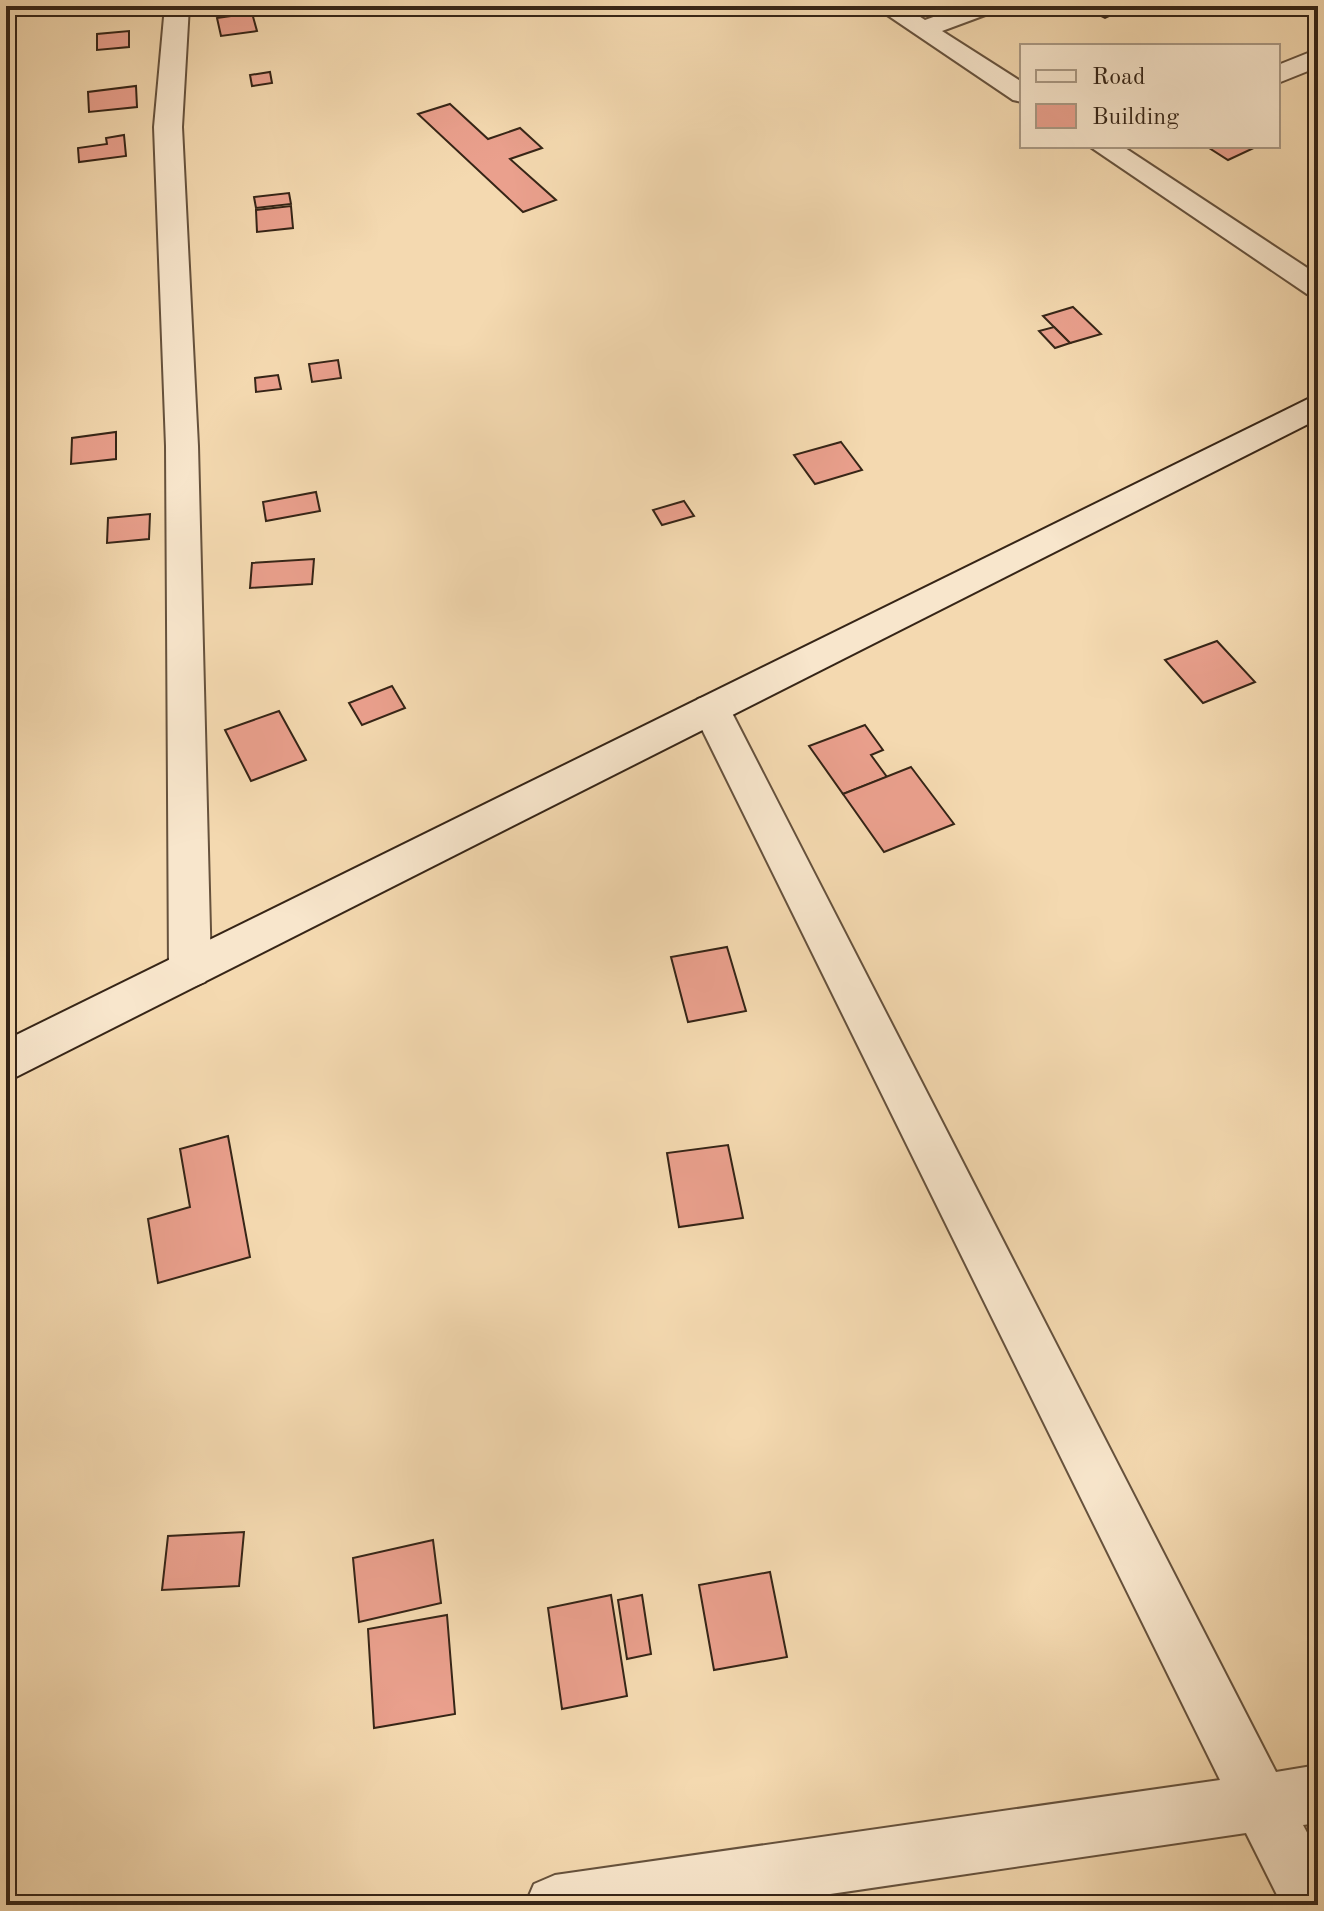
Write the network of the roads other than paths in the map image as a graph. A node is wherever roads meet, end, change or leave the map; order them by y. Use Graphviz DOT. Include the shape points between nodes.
graph roads {
  1 [pos="177,6"];
  2 [pos="886,6"];
  3 [pos="987,6"];
  4 [pos="922,30"];
  5 [pos="1318,57"];
  6 [pos="1280,74"];
  7 [pos="1020,93"];
  8 [pos="1110,148"];
  9 [pos="1318,288"];
  10 [pos="1318,405"];
  11 [pos="711,709"];
  12 [pos="190,970"];
  13 [pos="6,1062"];
  14 [pos="1318,1794"];
  15 [pos="1262,1804"];
  16 [pos="555,1905"];
  17 [pos="1313,1905"];
  1 -- 12 [label="street" via="168,127 182,446"];
  2 -- 4 [label="street"];
  3 -- 4 [label="street"];
  4 -- 7 [label="street"];
  5 -- 6 [label="street"];
  8 -- 9 [label="street"];
  10 -- 11 [label="main road"];
  11 -- 12 [label="main road"];
  11 -- 15 [label="street"];
  12 -- 13 [label="main road"];
  14 -- 15 [label="street"];
  15 -- 16 [label="street"];
  15 -- 17 [label="street"];
}
